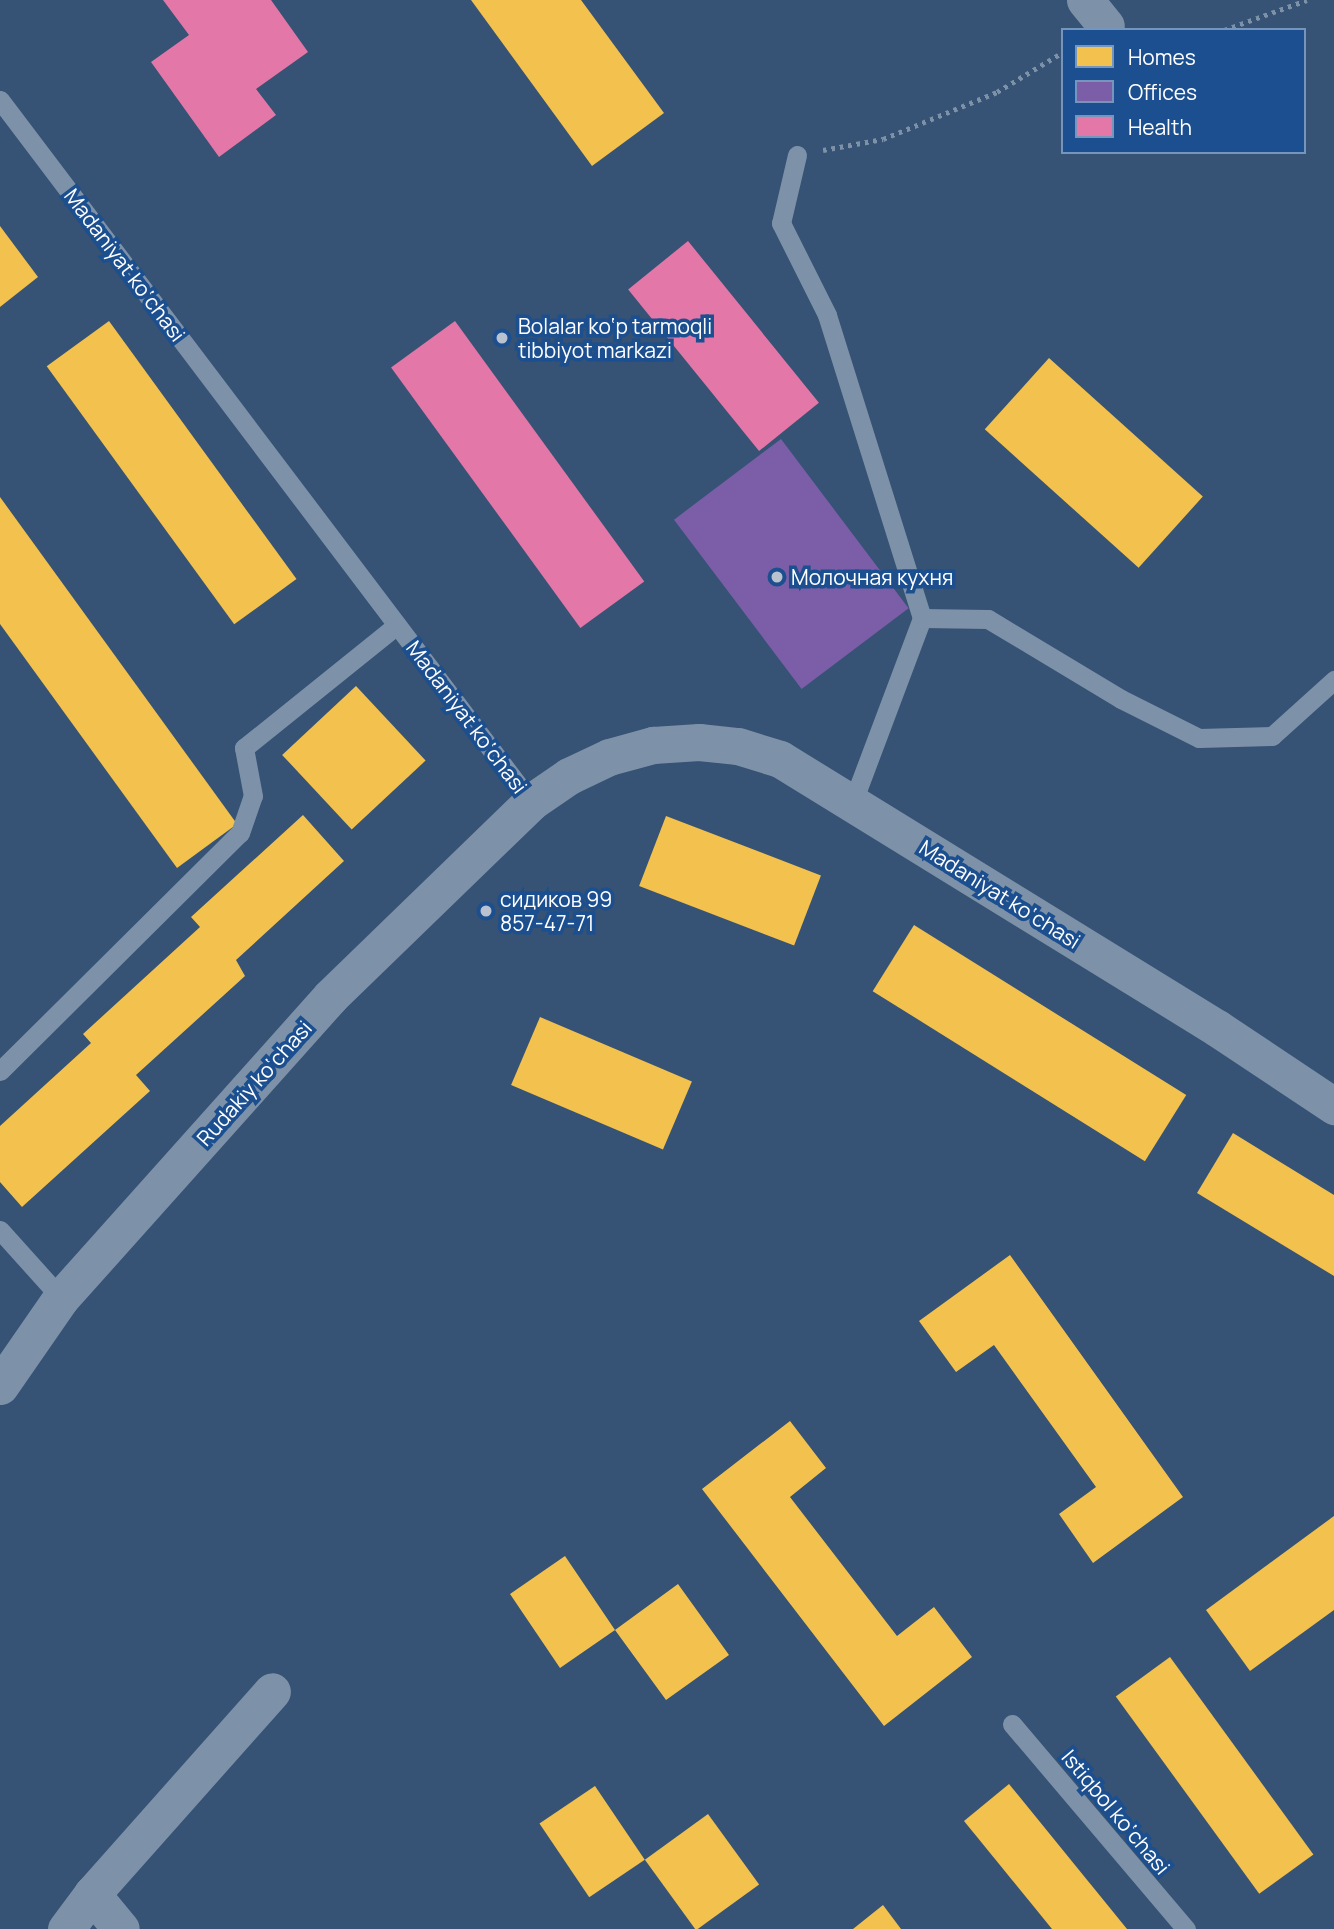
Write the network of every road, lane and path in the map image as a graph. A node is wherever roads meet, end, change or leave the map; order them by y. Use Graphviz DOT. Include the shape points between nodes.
graph roads {
  1 [pos="1307,0"];
  2 [pos="1230,28"];
  3 [pos="1061,53"];
  4 [pos="0,100"];
  5 [pos="797,155"];
  6 [pos="922,618"];
  7 [pos="397,625"];
  8 [pos="1334,680"];
  9 [pos="531,802"];
  10 [pos="853,802"];
  11 [pos="0,1071"];
  12 [pos="1334,1106"];
  13 [pos="0,1230"];
  14 [pos="61,1298"];
  15 [pos="0,1386"];
  16 [pos="272,1691"];
  17 [pos="1012,1724"];
  18 [pos="92,1894"];
  19 [pos="66,1929"];
  20 [pos="121,1929"];
  21 [pos="1186,1929"];
  1 -- 2 [label="path"];
  3 -- 5 [label="path" via="997,92 883,139"];
  4 -- 7 [label="lane, Madaniyat ko‘chasi"];
  5 -- 6 [label="lane" via="781,223 827,315"];
  6 -- 8 [label="lane" via="988,619 1121,699 1199,738 1272,736"];
  6 -- 10 [label="lane"];
  7 -- 9 [label="lane, Madaniyat ko‘chasi"];
  7 -- 11 [label="lane" via="244,748 253,796 240,832"];
  9 -- 10 [label="street, Madaniyat ko‘chasi" via="569,776 609,757 653,745 699,742 738,746 779,759"];
  9 -- 14 [label="street, Rudakiy ko‘chasi" via="330,998"];
  10 -- 12 [label="street, Madaniyat ko‘chasi"];
  13 -- 14 [label="lane"];
  14 -- 15 [label="street, Rudakiy ko‘chasi"];
  16 -- 18 [label="street"];
  17 -- 21 [label="lane, Istiqbol ko‘chasi"];
  18 -- 19 [label="street"];
  18 -- 20 [label="street"];
}
